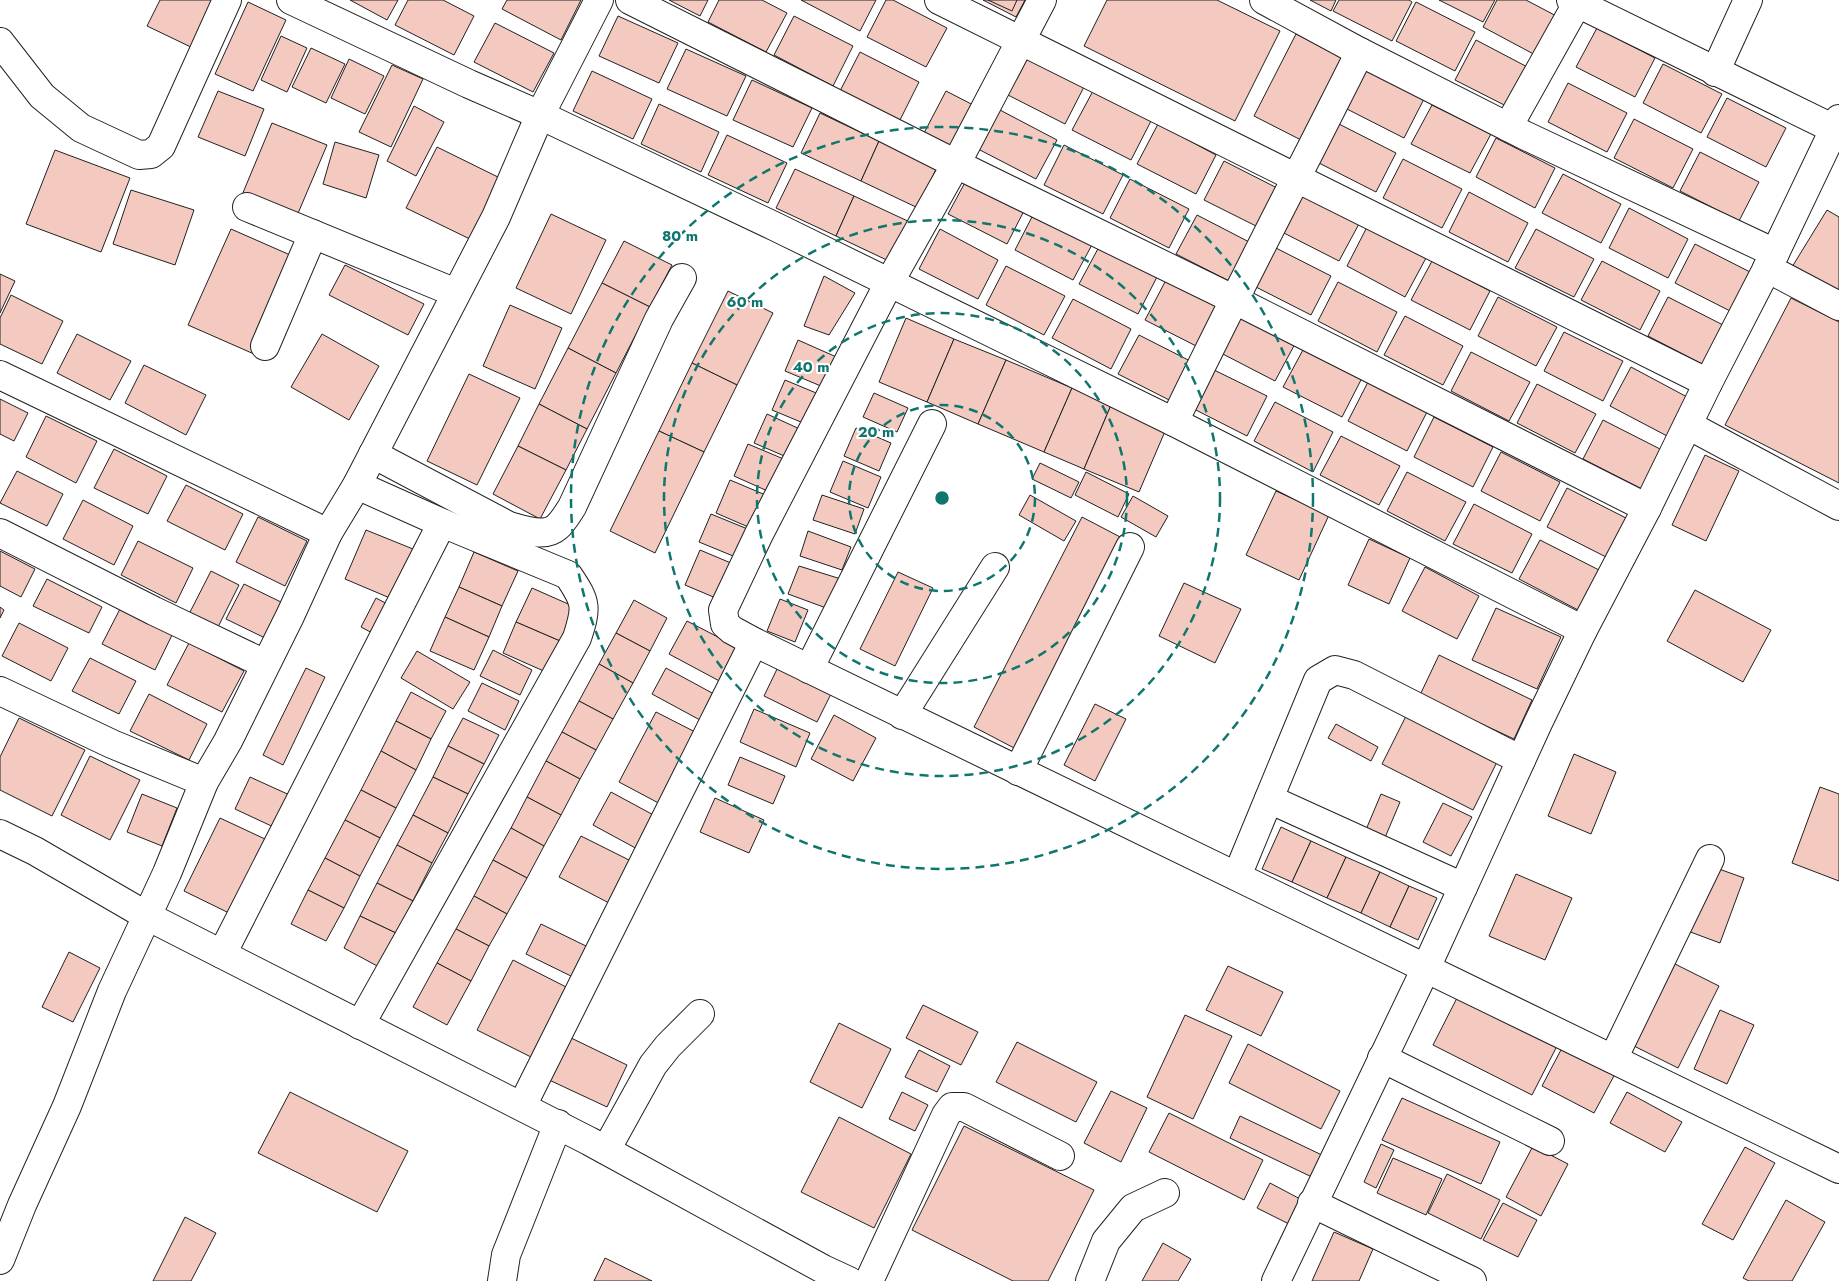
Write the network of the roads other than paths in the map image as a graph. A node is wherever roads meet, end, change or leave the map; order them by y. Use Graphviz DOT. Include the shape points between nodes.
graph roads {
  1 [pos="227,0"];
  2 [pos="291,0"];
  3 [pos="599,0"];
  4 [pos="630,0"];
  5 [pos="939,0"];
  6 [pos="1042,0"];
  7 [pos="1264,0"];
  8 [pos="1748,0"];
  9 [pos="1576,1"];
  10 [pos="1022,40"];
  11 [pos="0,42"];
  12 [pos="1360,52"];
  13 [pos="1715,72"];
  14 [pos="540,115"];
  15 [pos="1836,124"];
  16 [pos="1508,127"];
  17 [pos="956,164"];
  18 [pos="1297,178"];
  19 [pos="247,207"];
  20 [pos="313,234"];
  21 [pos="1771,260"];
  22 [pos="682,278"];
  23 [pos="889,283"];
  24 [pos="456,293"];
  25 [pos="1233,299"];
  26 [pos="1839,306"];
  27 [pos="265,346"];
  28 [pos="0,375"];
  29 [pos="1708,383"];
  30 [pos="1174,422"];
  31 [pos="932,424"];
  32 [pos="1688,425"];
  33 [pos="373,454"];
  34 [pos="357,484"];
  35 [pos="1839,506"];
  36 [pos="1648,508"];
  37 [pos="442,523"];
  38 [pos="0,533"];
  39 [pos="328,533"];
  40 [pos="1130,547"];
  41 [pos="995,567"];
  42 [pos="1583,630"];
  43 [pos="754,642"];
  44 [pos="265,664"];
  45 [pos="809,669"];
  46 [pos="0,691"];
  47 [pos="902,715"];
  48 [pos="1521,760"];
  49 [pos="1018,770"];
  50 [pos="204,782"];
  51 [pos="1269,799"];
  52 [pos="0,834"];
  53 [pos="1710,859"];
  54 [pos="1236,876"];
  55 [pos="1463,887"];
  56 [pos="147,916"];
  57 [pos="222,954"];
  58 [pos="1426,968"];
  59 [pos="700,1014"];
  60 [pos="360,1025"];
  61 [pos="1382,1058"];
  62 [pos="1613,1059"];
  63 [pos="522,1106"];
  64 [pos="558,1124"];
  65 [pos="1550,1141"];
  66 [pos="606,1150"];
  67 [pos="1060,1156"];
  68 [pos="1839,1169"];
  69 [pos="1165,1194"];
  70 [pos="1312,1203"];
  71 [pos="0,1260"];
  72 [pos="502,1281"];
  73 [pos="849,1281"];
  74 [pos="869,1281"];
  75 [pos="1090,1281"];
  76 [pos="1276,1281"];
  77 [pos="1472,1281"];
  1 -- 11 [label="street" via="161,146 151,154 139,155 81,128 42,96"];
  2 -- 14 [label="street"];
  3 -- 14 [label="street"];
  4 -- 17 [label="street"];
  5 -- 10 [label="street"];
  6 -- 10 [label="street"];
  7 -- 12 [label="street"];
  8 -- 13 [label="street"];
  9 -- 13 [label="street"];
  9 -- 16 [label="street"];
  10 -- 17 [label="street"];
  10 -- 18 [label="street"];
  12 -- 16 [label="street"];
  12 -- 18 [label="street"];
  13 -- 15 [label="street"];
  14 -- 23 [label="street"];
  14 -- 24 [label="street" via="496,217"];
  15 -- 21 [label="street"];
  16 -- 21 [label="street"];
  17 -- 23 [label="street"];
  17 -- 25 [label="street"];
  18 -- 25 [label="street"];
  18 -- 29 [label="street"];
  19 -- 20 [label="street"];
  20 -- 24 [label="street"];
  20 -- 27 [label="street"];
  21 -- 26 [label="street"];
  21 -- 29 [label="street"];
  22 -- 33 [label="street" via="659,319 572,507 557,527 547,532 530,532 509,526"];
  23 -- 30 [label="street"];
  23 -- 43 [label="street" via="758,534 722,610 724,624"];
  24 -- 33 [label="street"];
  25 -- 30 [label="street"];
  25 -- 36 [label="street"];
  28 -- 39 [label="street"];
  29 -- 32 [label="street"];
  30 -- 42 [label="street"];
  31 -- 45 [label="street"];
  32 -- 35 [label="street"];
  32 -- 36 [label="street"];
  33 -- 34 [label="street"];
  34 -- 37 [label="street"];
  34 -- 39 [label="street"];
  36 -- 42 [label="street"];
  37 -- 57 [label="street"];
  37 -- 60 [label="street" via="568,575 580,593 584,614 577,638"];
  38 -- 44 [label="street"];
  39 -- 44 [label="street"];
  40 -- 49 [label="street"];
  41 -- 47 [label="street"];
  42 -- 48 [label="street"];
  43 -- 45 [label="street"];
  43 -- 63 [label="street"];
  44 -- 50 [label="street"];
  45 -- 47 [label="street"];
  46 -- 50 [label="street" via="112,744"];
  47 -- 49 [label="street"];
  48 -- 51 [label="street" via="1354,675 1335,670 1318,680"];
  48 -- 55 [label="street"];
  49 -- 54 [label="street"];
  50 -- 56 [label="street"];
  51 -- 54 [label="street"];
  51 -- 55 [label="street"];
  52 -- 56 [label="street"];
  53 -- 62 [label="street"];
  54 -- 58 [label="street"];
  55 -- 58 [label="street"];
  56 -- 57 [label="street"];
  56 -- 71 [label="street" via="112,991 67,1106"];
  57 -- 60 [label="street"];
  58 -- 61 [label="street"];
  58 -- 62 [label="street"];
  59 -- 66 [label="street" via="653,1065"];
  60 -- 63 [label="street"];
  61 -- 65 [label="street"];
  61 -- 70 [label="street"];
  62 -- 68 [label="street"];
  63 -- 64 [label="street"];
  64 -- 66 [label="street"];
  64 -- 72 [label="street" via="506,1255"];
  66 -- 73 [label="street"];
  67 -- 74 [label="street" via="964,1107 952,1107"];
  69 -- 75 [label="street" via="1133,1208 1106,1241"];
  70 -- 76 [label="street"];
  70 -- 77 [label="street"];
}
